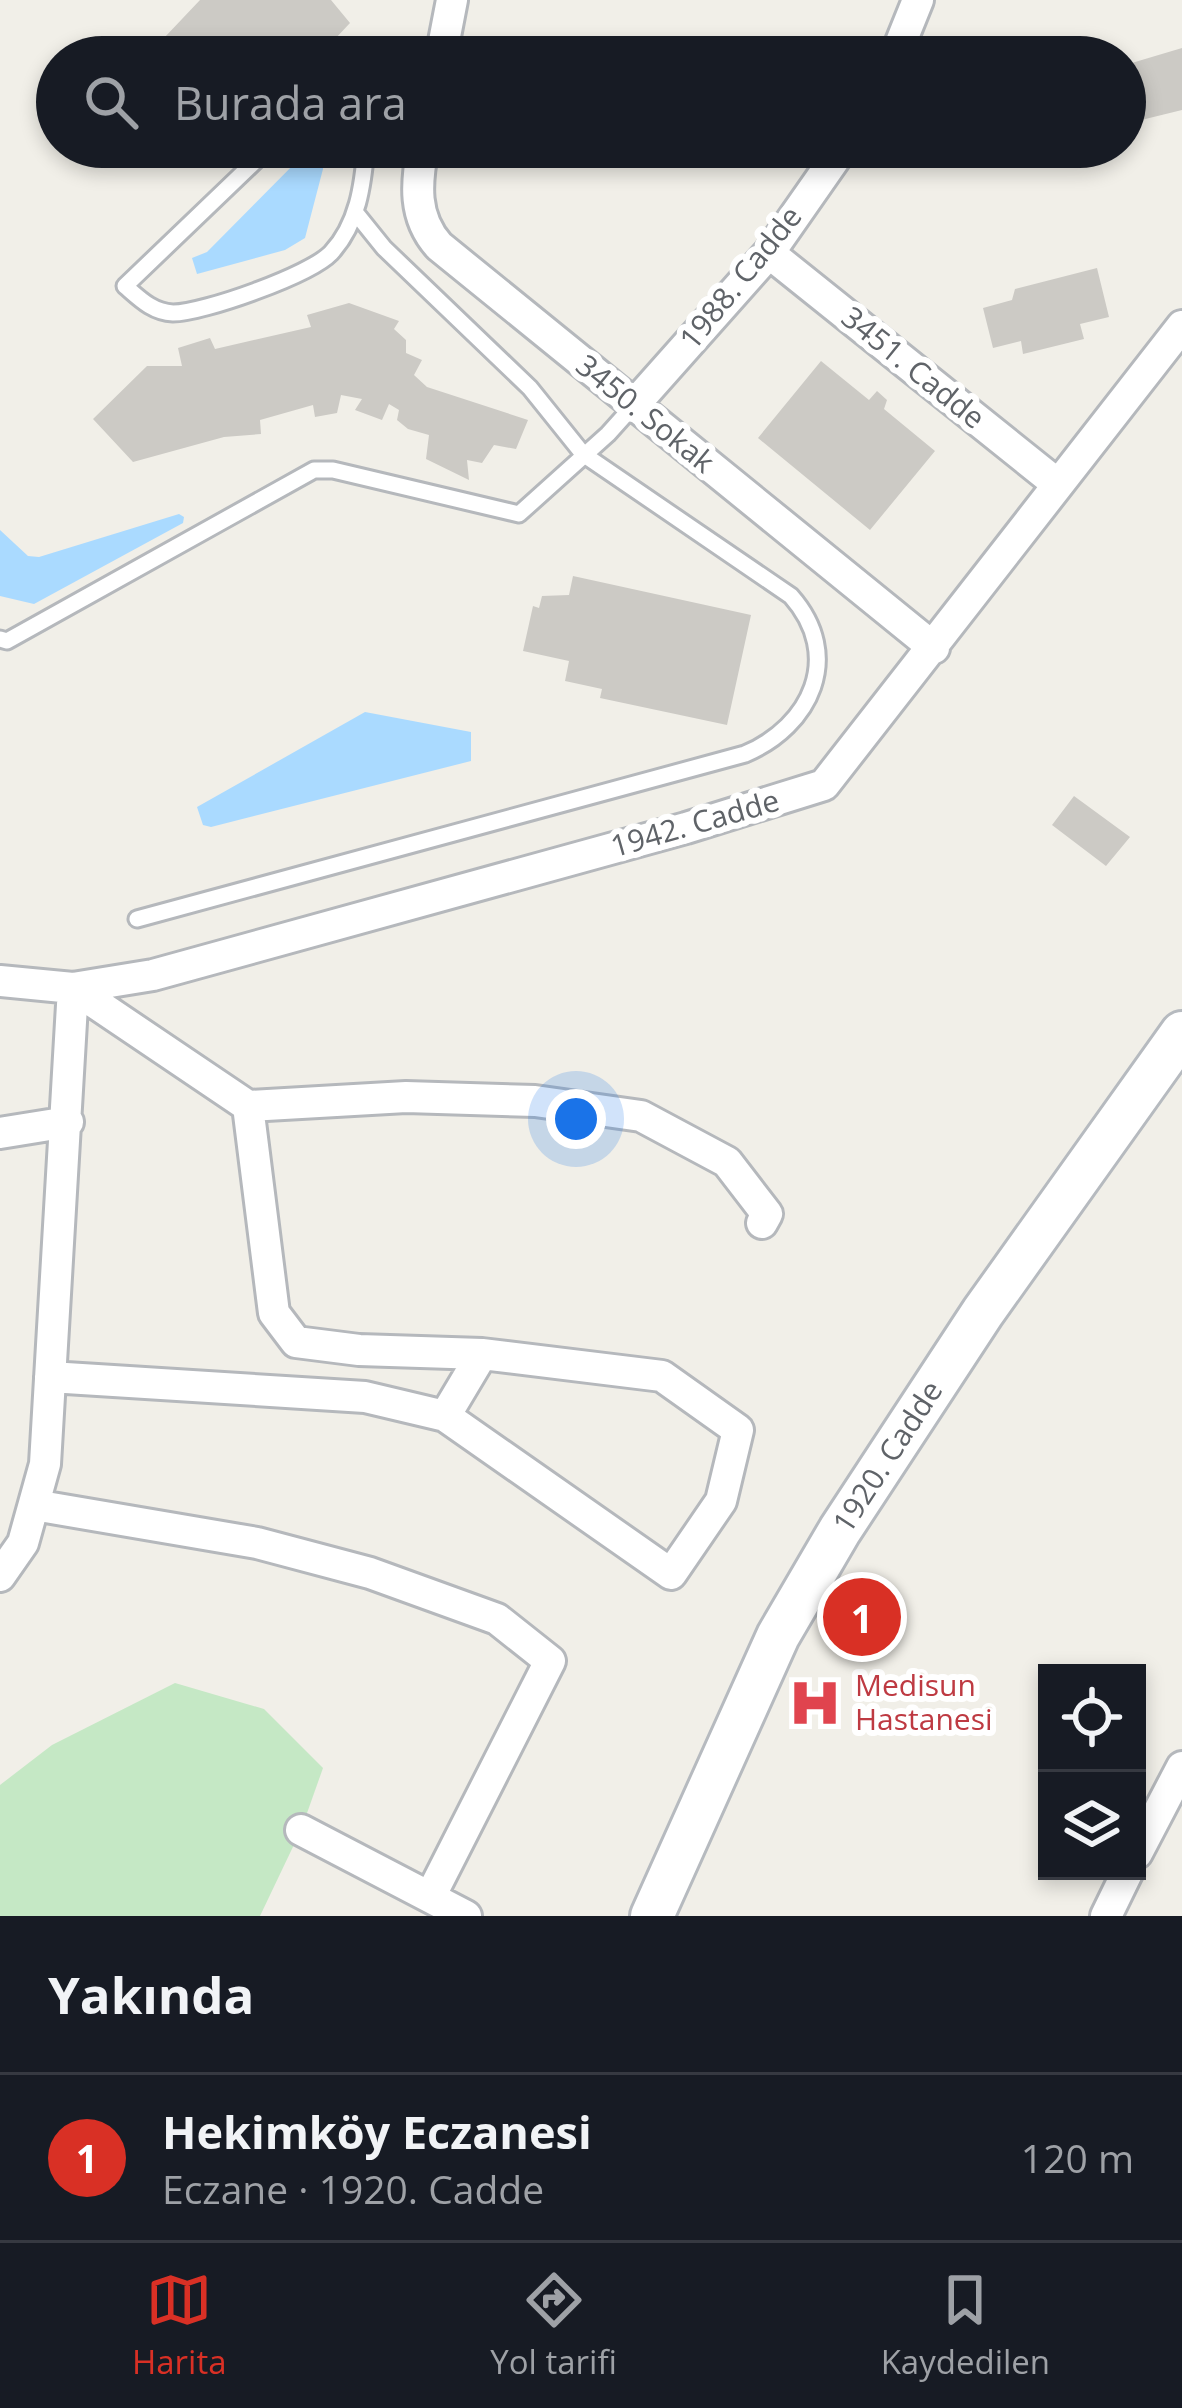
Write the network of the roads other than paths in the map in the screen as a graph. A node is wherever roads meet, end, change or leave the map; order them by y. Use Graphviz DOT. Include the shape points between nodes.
graph roads {
  1 [pos="452,0"];
  2 [pos="918,0"];
  3 [pos="445,36"];
  4 [pos="904,36"];
  5 [pos="248,168"];
  6 [pos="362,168"];
  7 [pos="420,168"];
  8 [pos="828,168"];
  9 [pos="355,212"];
  10 [pos="769,253"];
  11 [pos="1182,326"];
  12 [pos="634,405"];
  13 [pos="583,454"];
  14 [pos="1056,483"];
  15 [pos="2,645"];
  16 [pos="934,648"];
  17 [pos="137,920"];
  18 [pos="0,981"];
  19 [pos="74,988"];
  20 [pos="1182,1033"];
  21 [pos="248,1106"];
  22 [pos="68,1122"];
  23 [pos="0,1132"];
  24 [pos="762,1223"];
  25 [pos="482,1354"];
  26 [pos="50,1377"];
  27 [pos="445,1416"];
  28 [pos="34,1505"];
  29 [pos="0,1576"];
  30 [pos="1182,1767"];
  31 [pos="301,1830"];
  32 [pos="1146,1836"];
  33 [pos="1124,1880"];
  34 [pos="430,1898"];
  35 [pos="466,1916"];
  36 [pos="652,1916"];
  37 [pos="1106,1916"];
  1 -- 3 [label="street"];
  2 -- 4 [label="street"];
  5 -- 9 [label="lane" via="125,286 151,308 174,313 251,292 317,264"];
  6 -- 9 [label="lane"];
  7 -- 12 [label="street, 3450. Sokak" via="427,233"];
  8 -- 10 [label="street, 1988. Cadde"];
  9 -- 13 [label="lane" via="530,388"];
  10 -- 12 [label="street, 1988. Cadde"];
  10 -- 14 [label="street, 3451. Cadde"];
  11 -- 14 [label="street, 1942. Cadde"];
  12 -- 13 [label="lane"];
  12 -- 16 [label="street, 3450. Sokak"];
  13 -- 15 [label="lane" via="519,514 314,470"];
  13 -- 17 [label="lane" via="807,614 817,639 815,678 782,734 745,754"];
  14 -- 16 [label="street, 1942. Cadde"];
  16 -- 19 [label="street, 1942. Cadde" via="824,785 153,975"];
  18 -- 19 [label="street, 1942. Cadde"];
  19 -- 21 [label="street"];
  19 -- 22 [label="street"];
  20 -- 36 [label="main road, 1920. Cadde" via="839,1530 778,1636"];
  21 -- 24 [label="street" via="406,1097 536,1101 641,1116 727,1162 767,1214"];
  21 -- 25 [label="street" via="274,1313 296,1342"];
  22 -- 23 [label="street"];
  22 -- 26 [label="street"];
  25 -- 27 [label="street"];
  25 -- 27 [label="street" via="662,1376 738,1430 721,1501 671,1574"];
  26 -- 27 [label="street" via="365,1397"];
  26 -- 28 [label="street"];
  28 -- 29 [label="street" via="23,1543"];
  28 -- 34 [label="street" via="257,1543 370,1573 497,1619 550,1661"];
  30 -- 32 [label="street"];
  31 -- 34 [label="street"];
  33 -- 37 [label="street"];
  34 -- 35 [label="street"];
}
